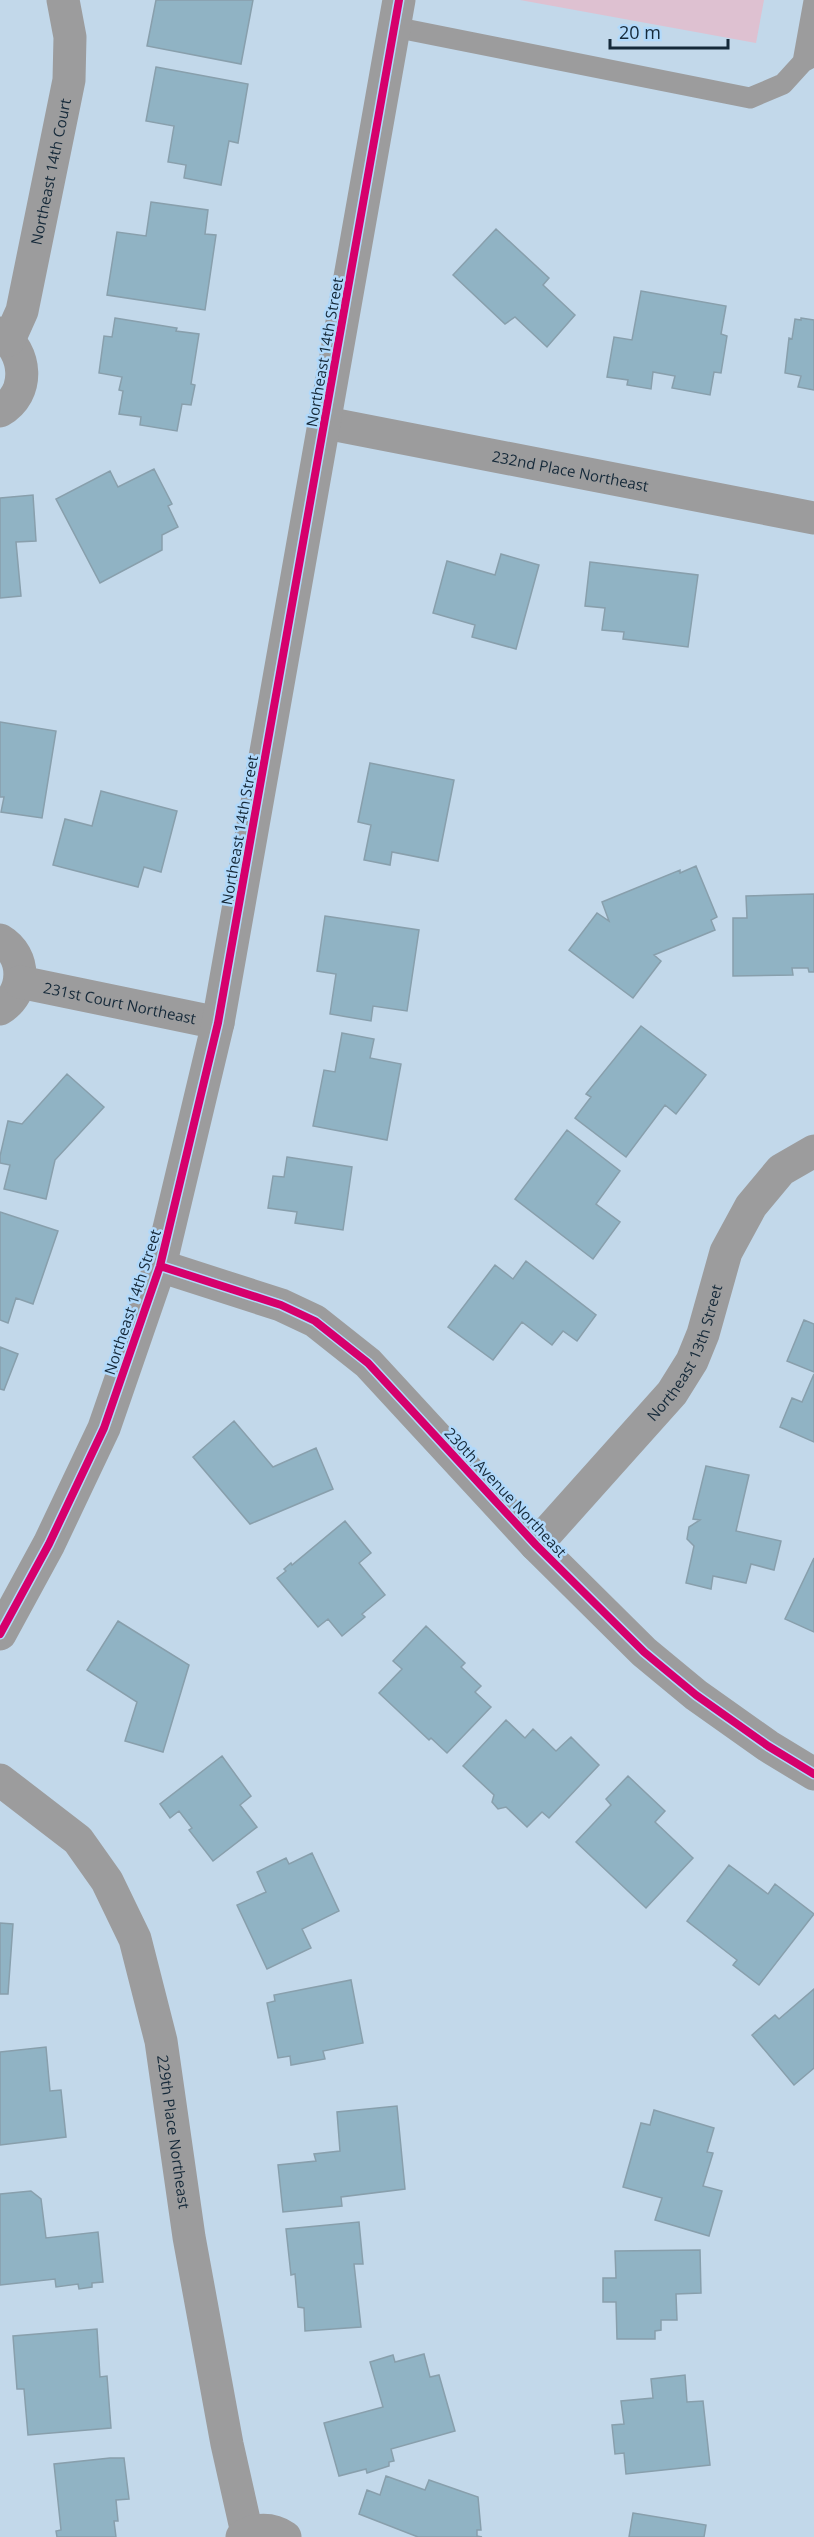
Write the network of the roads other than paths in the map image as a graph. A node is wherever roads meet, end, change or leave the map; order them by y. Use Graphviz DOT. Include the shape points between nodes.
graph roads {
  1 [pos="63,0"];
  2 [pos="814,1"];
  3 [pos="396,14"];
  4 [pos="809,59"];
  5 [pos="5,336"];
  6 [pos="0,411"];
  7 [pos="326,423"];
  8 [pos="814,518"];
  9 [pos="0,940"];
  10 [pos="20,982"];
  11 [pos="0,1009"];
  12 [pos="218,1023"];
  13 [pos="814,1151"];
  14 [pos="160,1266"];
  15 [pos="536,1545"];
  16 [pos="0,1634"];
  17 [pos="814,1774"];
  18 [pos="0,1780"];
  19 [pos="245,2535"];
  20 [pos="285,2537"];
  1 -- 5 [label="street, Northeast 14th Court" via="70,37 69,80 22,311"];
  2 -- 4 [label="lane"];
  3 -- 4 [label="lane" via="750,98 783,84"];
  3 -- 7 [label="street, Northeast 14th Street"];
  5 -- 6 [label="street, Northeast 14th Court" via="18,352 22,384 15,398"];
  7 -- 8 [label="street, 232nd Place Northeast"];
  7 -- 12 [label="street, Northeast 14th Street"];
  9 -- 10 [label="street" via="14,952 20,966"];
  10 -- 11 [label="street" via="14,997"];
  10 -- 12 [label="street, 231st Court Northeast"];
  12 -- 14 [label="street, Northeast 14th Street"];
  13 -- 15 [label="street, Northeast 13th Street" via="781,1170 752,1206 726,1252 703,1334 672,1393"];
  14 -- 15 [label="street, 230th Avenue Northeast" via="281,1305 315,1321 368,1363"];
  14 -- 16 [label="street, Northeast 14th Street" via="104,1428 49,1544"];
  15 -- 17 [label="street, 230th Avenue Northeast" via="644,1652 696,1695"];
  18 -- 19 [label="street, 229th Place Northeast" via="78,1840 107,1881 135,1939 161,2041 189,2237"];
  19 -- 20 [label="street, 229th Place Northeast" via="263,2530"];
}
